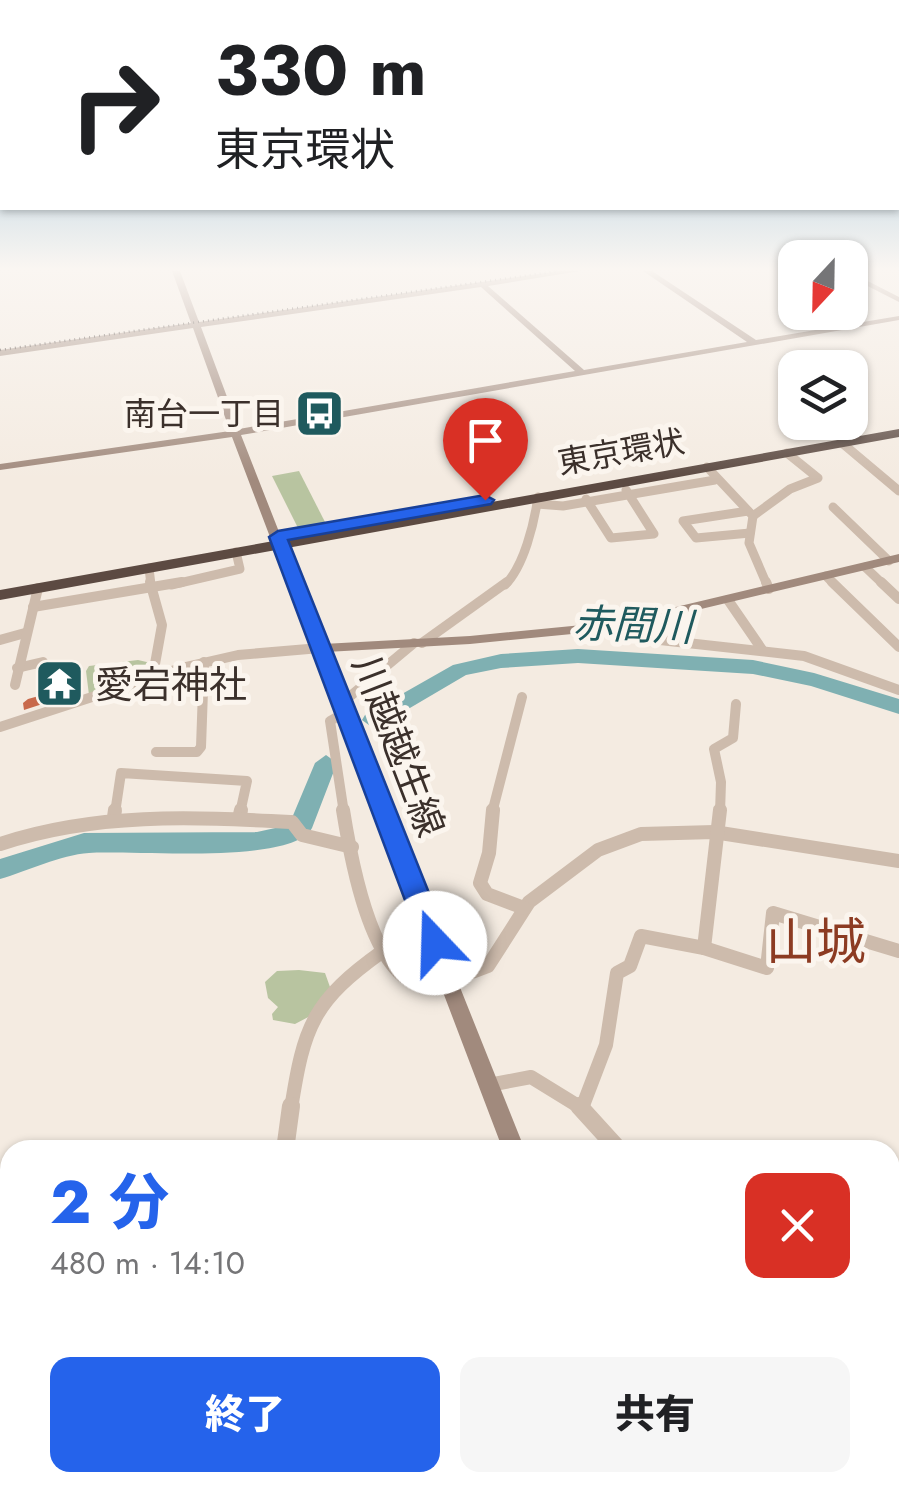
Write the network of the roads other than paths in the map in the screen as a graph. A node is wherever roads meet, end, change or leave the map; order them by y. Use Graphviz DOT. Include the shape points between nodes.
graph roads {
  1 [pos="36,341"];
  2 [pos="76,341"];
  3 [pos="202,341"];
  4 [pos="546,341"];
  5 [pos="751,341"];
  6 [pos="769,341"];
  7 [pos="755,343"];
  8 [pos="0,345"];
  9 [pos="0,353"];
  10 [pos="582,373"];
  11 [pos="899,430"];
  12 [pos="236,432"];
  13 [pos="842,443"];
  14 [pos="787,453"];
  15 [pos="0,467"];
  16 [pos="711,474"];
  17 [pos="625,489"];
  18 [pos="899,491"];
  19 [pos="584,496"];
  20 [pos="538,501"];
  21 [pos="833,507"];
  22 [pos="751,514"];
  23 [pos="750,533"];
  24 [pos="279,540"];
  25 [pos="236,552"];
  26 [pos="894,559"];
  27 [pos="150,568"];
  28 [pos="865,568"];
  29 [pos="826,576"];
  30 [pos="38,588"];
  31 [pos="152,589"];
  32 [pos="770,589"];
  33 [pos="0,591"];
  34 [pos="899,599"];
  35 [pos="728,600"];
  36 [pos="33,606"];
  37 [pos="613,626"];
  38 [pos="25,634"];
  39 [pos="0,640"];
  40 [pos="418,643"];
  41 [pos="899,647"];
  42 [pos="320,648"];
  43 [pos="763,651"];
  44 [pos="43,662"];
  45 [pos="204,662"];
  46 [pos="16,668"];
  47 [pos="153,675"];
  48 [pos="14,685"];
  49 [pos="899,690"];
  50 [pos="522,697"];
  51 [pos="736,704"];
  52 [pos="344,708"];
  53 [pos="0,727"];
  54 [pos="156,752"];
  55 [pos="114,817"];
  56 [pos="240,819"];
  57 [pos="719,833"];
  58 [pos="0,844"];
  59 [pos="352,847"];
  60 [pos="899,861"];
  61 [pos="524,908"];
  62 [pos="704,948"];
  63 [pos="899,951"];
  64 [pos="383,952"];
  65 [pos="449,978"];
  66 [pos="488,1085"];
  67 [pos="582,1108"];
  68 [pos="286,1140"];
  69 [pos="510,1140"];
  70 [pos="610,1140"];
  1 -- 8 [label="street"];
  2 -- 9 [label="street"];
  3 -- 12 [label="street, 川越越生線"];
  4 -- 10 [label="street"];
  5 -- 7 [label="street"];
  6 -- 7 [label="street"];
  7 -- 10 [label="street"];
  10 -- 12 [label="street"];
  11 -- 13 [label="highway, 東京環状"];
  11 -- 24 [label="highway, 東京環状"];
  12 -- 15 [label="street"];
  12 -- 24 [label="street, 川越越生線"];
  13 -- 14 [label="highway, 東京環状"];
  13 -- 18 [label="street"];
  14 -- 16 [label="highway, 東京環状"];
  14 -- 22 [label="street" via="818,478"];
  16 -- 17 [label="highway, 東京環状"];
  16 -- 22 [label="street"];
  17 -- 19 [label="highway, 東京環状"];
  17 -- 19 [label="street" via="654,534 611,538"];
  19 -- 20 [label="highway, 東京環状"];
  20 -- 24 [label="highway, 東京環状"];
  20 -- 40 [label="street" via="517,573"];
  21 -- 26 [label="street"];
  22 -- 23 [label="street"];
  22 -- 23 [label="street" via="683,521 696,538"];
  23 -- 32 [label="street"];
  24 -- 25 [label="highway, 東京環状"];
  24 -- 33 [label="highway, 東京環状"];
  24 -- 42 [label="street, 川越越生線"];
  25 -- 27 [label="highway, 東京環状"];
  25 -- 31 [label="street" via="240,569"];
  26 -- 28 [label="street"];
  27 -- 30 [label="highway, 東京環状"];
  27 -- 31 [label="street"];
  28 -- 29 [label="street"];
  28 -- 34 [label="street"];
  29 -- 32 [label="street"];
  29 -- 41 [label="street"];
  30 -- 33 [label="highway, 東京環状"];
  30 -- 36 [label="street"];
  31 -- 36 [label="street"];
  31 -- 47 [label="street" via="162,625"];
  32 -- 35 [label="street"];
  35 -- 37 [label="street"];
  35 -- 43 [label="street"];
  36 -- 38 [label="street"];
  37 -- 40 [label="street"];
  37 -- 43 [label="street" via="660,640"];
  38 -- 39 [label="street"];
  38 -- 46 [label="street"];
  40 -- 42 [label="street"];
  40 -- 52 [label="street"];
  42 -- 45 [label="street"];
  42 -- 52 [label="street, 川越越生線"];
  43 -- 49 [label="street" via="822,661"];
  44 -- 46 [label="street"];
  45 -- 47 [label="street"];
  45 -- 54 [label="street" via="201,748"];
  46 -- 48 [label="street"];
  47 -- 53 [label="street"];
  50 -- 61 [label="street" via="480,884 487,894"];
  51 -- 57 [label="street" via="733,738 714,750 721,782"];
  52 -- 59 [label="street" via="330,722"];
  52 -- 65 [label="street, 川越越生線"];
  55 -- 56 [label="street"];
  55 -- 56 [label="street" via="121,773 247,781"];
  55 -- 58 [label="street"];
  56 -- 59 [label="street" via="292,822 302,835"];
  57 -- 60 [label="street"];
  57 -- 61 [label="street" via="650,832 614,842"];
  57 -- 62 [label="street"];
  59 -- 64 [label="street" via="368,924"];
  61 -- 65 [label="street" via="493,962"];
  62 -- 63 [label="street" via="767,968 773,913"];
  62 -- 67 [label="street" via="641,936 630,966 617,973 606,1045"];
  64 -- 65 [label="street" via="409,981 427,986"];
  64 -- 68 [label="street" via="335,986 318,1014 297,1068"];
  65 -- 66 [label="street, 川越越生線"];
  66 -- 67 [label="street" via="532,1077"];
  66 -- 69 [label="street, 川越越生線"];
  67 -- 70 [label="street"];
}
